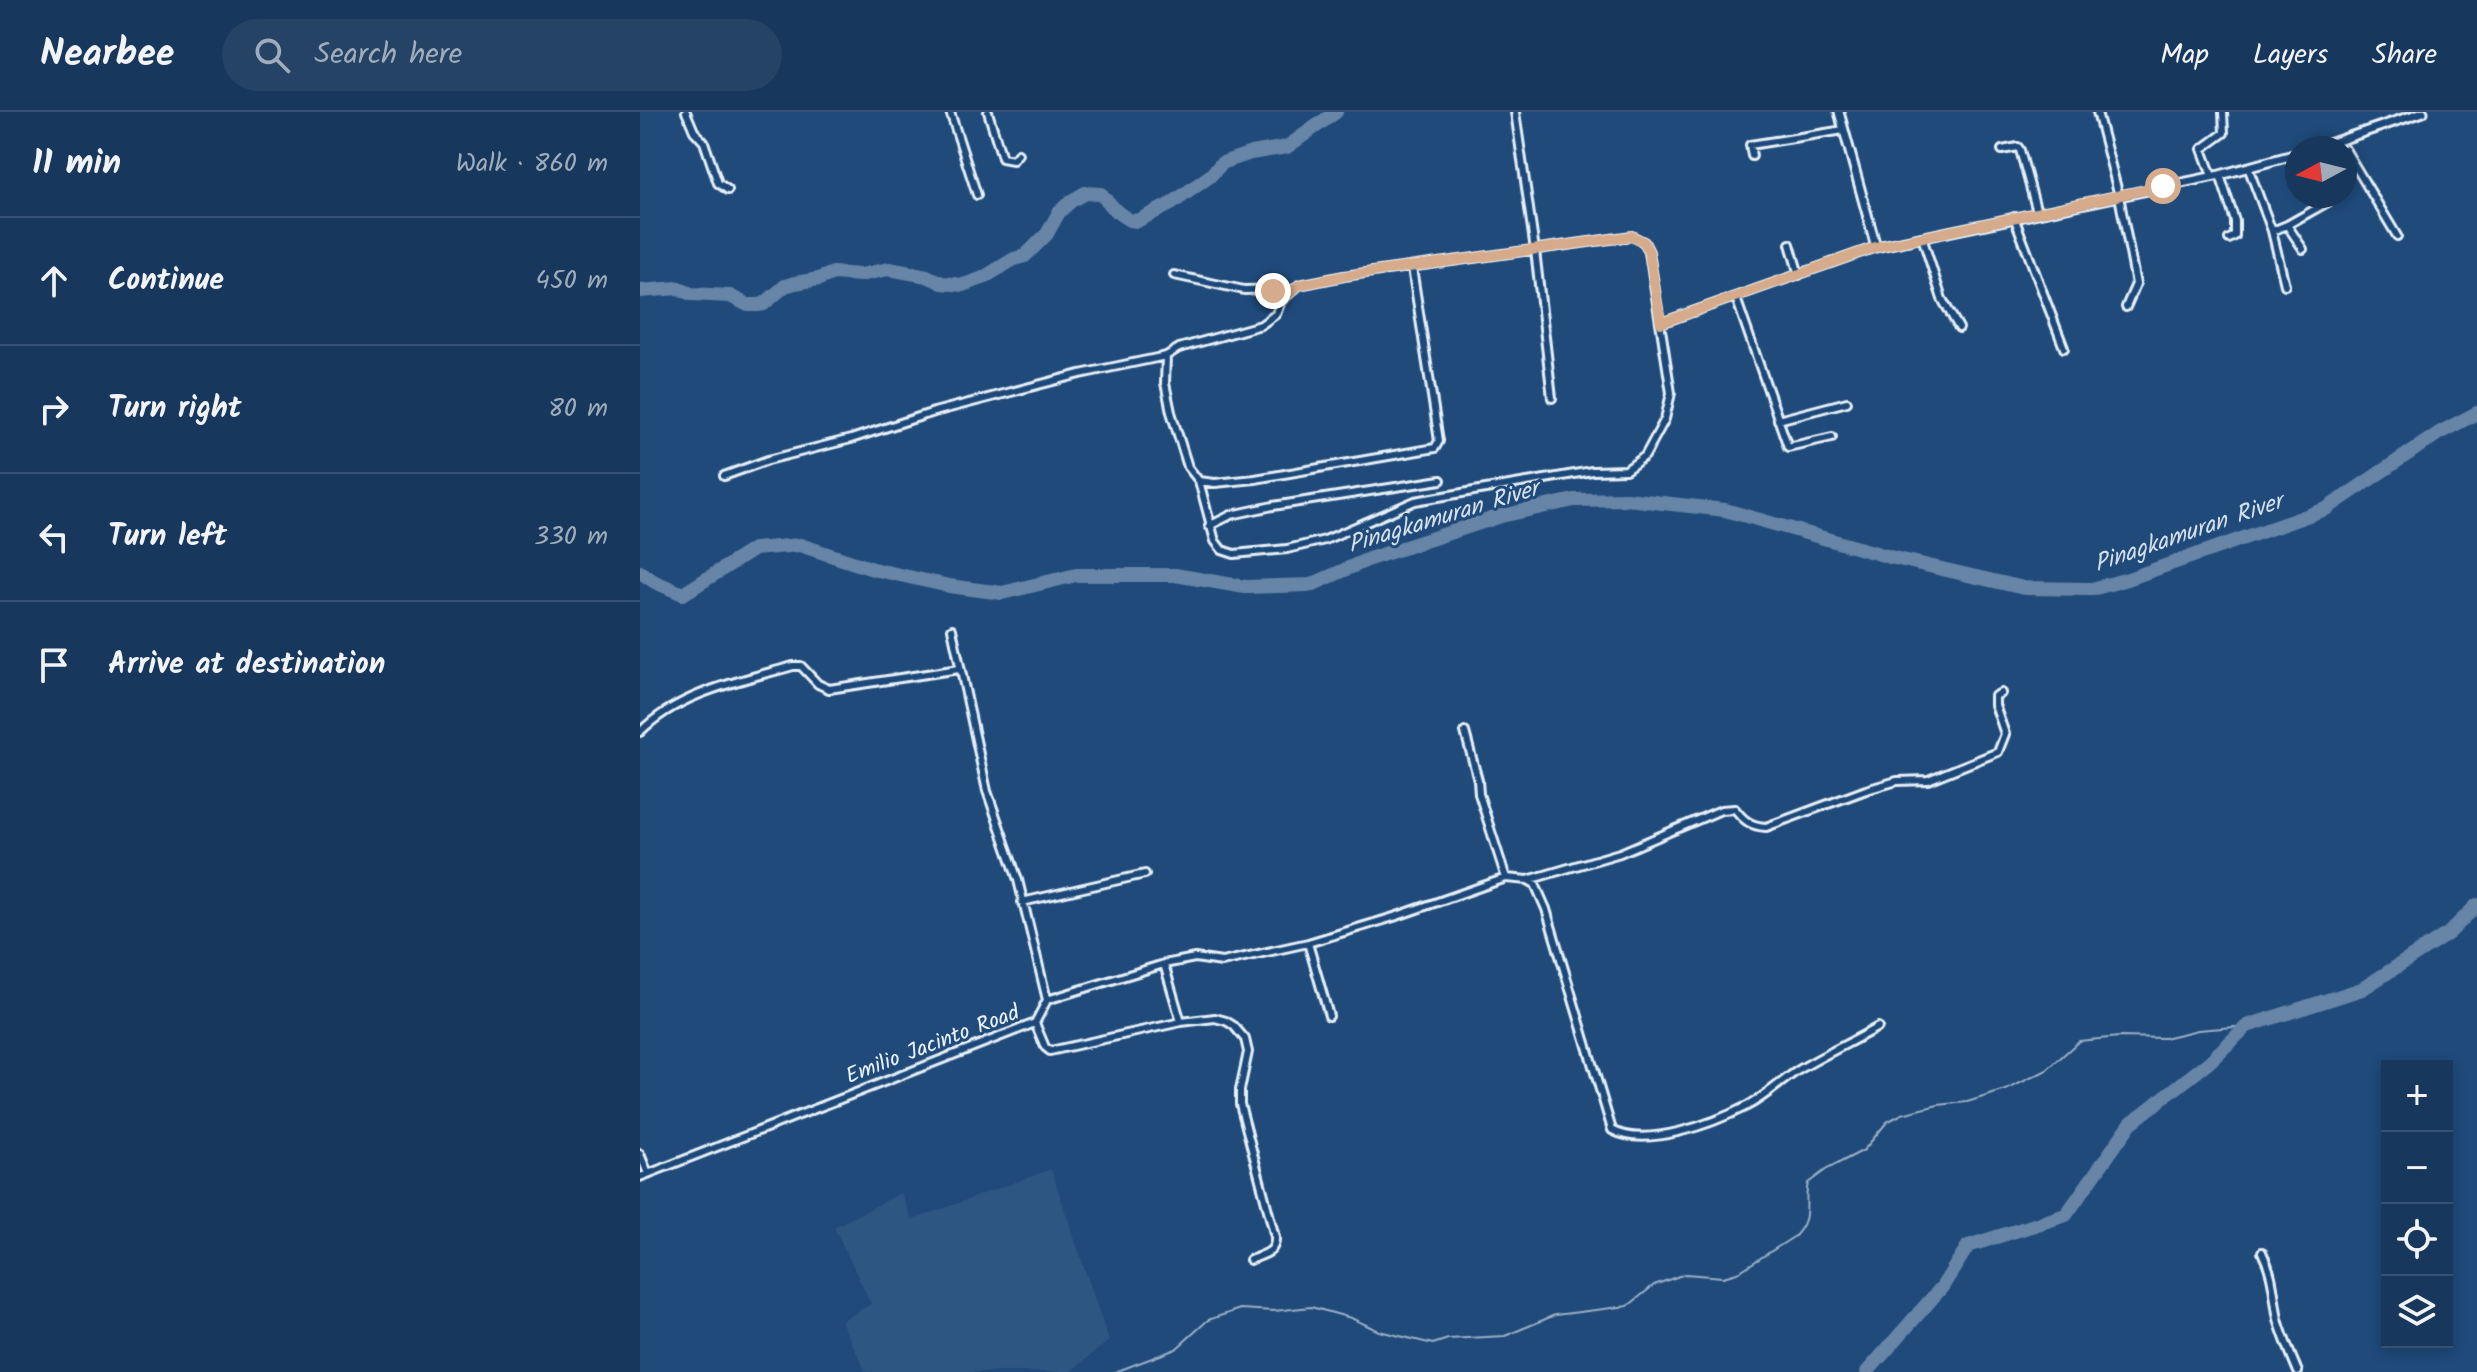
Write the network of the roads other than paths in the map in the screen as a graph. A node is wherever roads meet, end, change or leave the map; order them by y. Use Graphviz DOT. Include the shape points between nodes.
graph roads {
  1 [pos="686,112"];
  2 [pos="950,112"];
  3 [pos="988,112"];
  4 [pos="1515,112"];
  5 [pos="1839,112"];
  6 [pos="2097,112"];
  7 [pos="2223,112"];
  8 [pos="2390,112"];
  9 [pos="2423,112"];
  10 [pos="2393,123"];
  11 [pos="1844,130"];
  12 [pos="2352,136"];
  13 [pos="2002,150"];
  14 [pos="1018,154"];
  15 [pos="1752,156"];
  16 [pos="2285,157"];
  17 [pos="2248,167"];
  18 [pos="2357,168"];
  19 [pos="2216,175"];
  20 [pos="728,190"];
  21 [pos="977,195"];
  22 [pos="2119,196"];
  23 [pos="2317,208"];
  24 [pos="2037,212"];
  25 [pos="2014,217"];
  26 [pos="2287,225"];
  27 [pos="2272,231"];
  28 [pos="2397,236"];
  29 [pos="1922,237"];
  30 [pos="2229,239"];
  31 [pos="1790,244"];
  32 [pos="1876,247"];
  33 [pos="2303,249"];
  34 [pos="1535,250"];
  35 [pos="1412,268"];
  36 [pos="1174,275"];
  37 [pos="1799,275"];
  38 [pos="2285,285"];
  39 [pos="1736,298"];
  40 [pos="1281,301"];
  41 [pos="2126,307"];
  42 [pos="1661,323"];
  43 [pos="1959,328"];
  44 [pos="2064,348"];
  45 [pos="1166,356"];
  46 [pos="1552,398"];
  47 [pos="1847,402"];
  48 [pos="1778,420"];
  49 [pos="1832,437"];
  50 [pos="724,476"];
  51 [pos="1441,480"];
  52 [pos="1199,481"];
  53 [pos="1209,526"];
  54 [pos="952,629"];
  55 [pos="959,669"];
  56 [pos="2001,693"];
  57 [pos="640,732"];
  58 [pos="1465,732"];
  59 [pos="1145,874"];
  60 [pos="1506,878"];
  61 [pos="1528,880"];
  62 [pos="1022,902"];
  63 [pos="1308,943"];
  64 [pos="1164,964"];
  65 [pos="1047,1000"];
  66 [pos="1329,1016"];
  67 [pos="1181,1022"];
  68 [pos="1035,1023"];
  69 [pos="1878,1027"];
  70 [pos="640,1154"];
  71 [pos="648,1174"];
  72 [pos="640,1177"];
  73 [pos="2262,1252"];
  74 [pos="1250,1260"];
  75 [pos="2298,1372"];
  1 -- 20 [label="street" via="704,142 718,183"];
  2 -- 21 [label="street"];
  3 -- 14 [label="street" via="1002,158 1013,160"];
  4 -- 34 [label="street"];
  5 -- 11 [label="street"];
  6 -- 22 [label="street"];
  7 -- 19 [label="street" via="2224,133 2202,149"];
  8 -- 10 [label="street"];
  9 -- 10 [label="street"];
  10 -- 12 [label="street"];
  11 -- 15 [label="street" via="1750,145"];
  11 -- 32 [label="street"];
  13 -- 24 [label="street" via="2020,150"];
  16 -- 17 [label="street"];
  17 -- 19 [label="street"];
  17 -- 27 [label="street"];
  18 -- 28 [label="street"];
  19 -- 22 [label="street"];
  19 -- 30 [label="street" via="2235,221 2235,236"];
  22 -- 24 [label="street"];
  22 -- 41 [label="street" via="2136,284"];
  23 -- 26 [label="street"];
  24 -- 25 [label="street"];
  25 -- 29 [label="street"];
  25 -- 44 [label="street"];
  26 -- 27 [label="street"];
  26 -- 33 [label="street"];
  27 -- 38 [label="street"];
  29 -- 32 [label="street"];
  29 -- 43 [label="street" via="1942,299"];
  31 -- 37 [label="street"];
  32 -- 37 [label="street"];
  34 -- 35 [label="street"];
  34 -- 42 [label="street" via="1632,236 1644,242"];
  34 -- 46 [label="street"];
  35 -- 40 [label="street" via="1299,285"];
  35 -- 52 [label="street" via="1439,441 1435,448 1255,479"];
  36 -- 40 [label="street" via="1244,290 1282,289"];
  37 -- 39 [label="street"];
  39 -- 42 [label="street"];
  39 -- 48 [label="street"];
  40 -- 45 [label="street" via="1276,314 1261,325"];
  42 -- 53 [label="street" via="1671,393 1665,419 1645,456 1626,470 1415,501 1325,540 1287,549 1234,554 1222,550"];
  45 -- 50 [label="street" via="934,412"];
  45 -- 52 [label="street" via="1171,412 1188,467"];
  47 -- 48 [label="street"];
  48 -- 49 [label="street" via="1788,447"];
  51 -- 53 [label="street" via="1273,506"];
  52 -- 53 [label="street"];
  54 -- 55 [label="street, Emilio Jacinto Road"];
  55 -- 57 [label="street" via="829,689 801,666 793,666 705,691"];
  55 -- 62 [label="street, Emilio Jacinto Road" via="984,780"];
  56 -- 61 [label="street" via="1995,696 1995,705 2005,734 1998,752 1944,775 1866,790 1766,827 1754,826 1735,809 1721,810 1620,853"];
  58 -- 60 [label="street"];
  59 -- 62 [label="street"];
  60 -- 61 [label="street"];
  60 -- 63 [label="street"];
  61 -- 69 [label="street" via="1546,909 1612,1130 1622,1136 1642,1138 1701,1126 1748,1105"];
  62 -- 65 [label="street, Emilio Jacinto Road"];
  63 -- 64 [label="street" via="1222,962 1195,958"];
  63 -- 66 [label="street"];
  64 -- 65 [label="street"];
  64 -- 67 [label="street"];
  65 -- 68 [label="street, Emilio Jacinto Road"];
  67 -- 68 [label="street" via="1050,1051"];
  67 -- 74 [label="street" via="1215,1018 1234,1026 1245,1039 1240,1104 1276,1246"];
  68 -- 71 [label="street, Emilio Jacinto Road"];
  70 -- 71 [label="street"];
  71 -- 72 [label="street, Emilio Jacinto Road"];
  73 -- 75 [label="street"];
}
